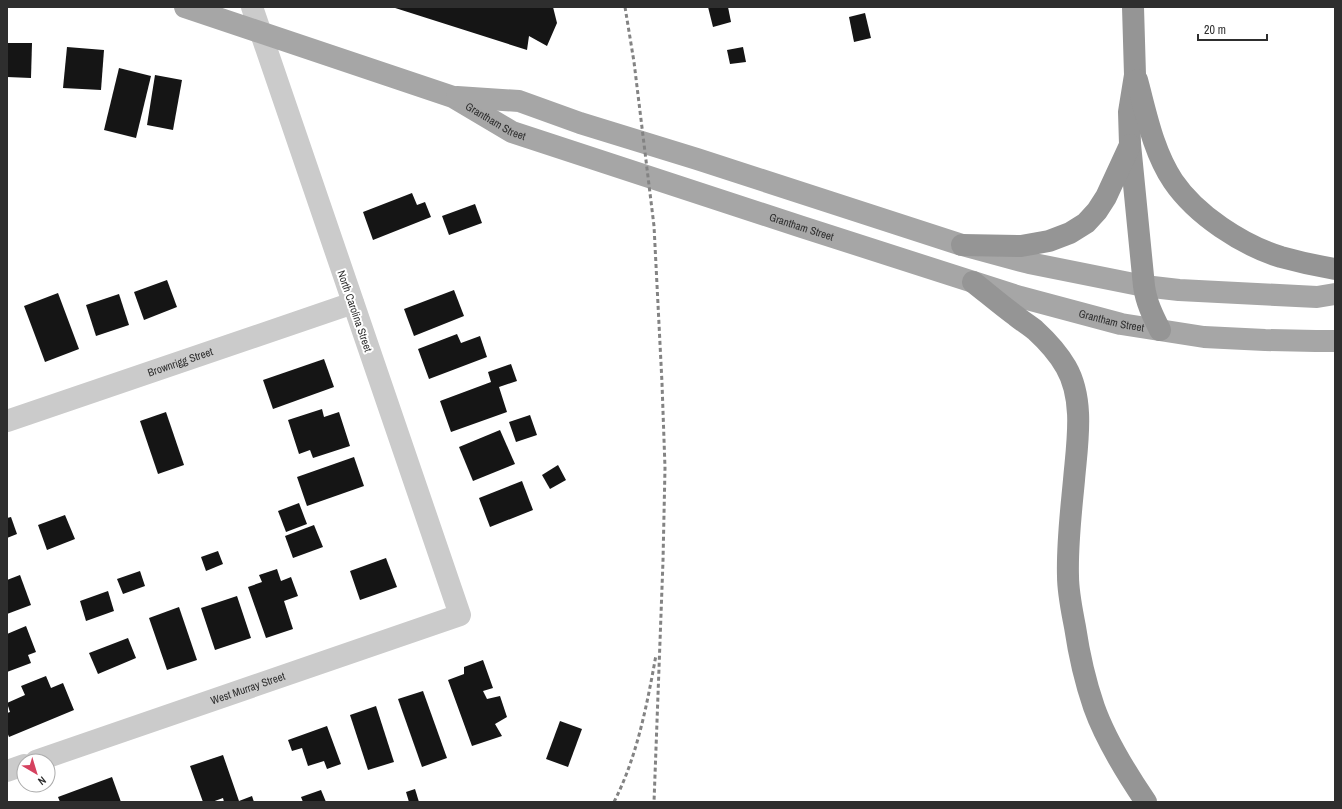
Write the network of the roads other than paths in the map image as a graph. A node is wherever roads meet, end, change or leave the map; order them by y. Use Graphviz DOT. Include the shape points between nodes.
graph roads {
  1 [pos="185,7"];
  2 [pos="252,7"];
  3 [pos="1134,7"];
  4 [pos="260,32"];
  5 [pos="1135,75"];
  6 [pos="453,97"];
  7 [pos="1130,144"];
  8 [pos="962,245"];
  9 [pos="1335,269"];
  10 [pos="973,282"];
  11 [pos="1144,286"];
  12 [pos="1335,294"];
  13 [pos="353,303"];
  14 [pos="1160,330"];
  15 [pos="1335,341"];
  16 [pos="7,421"];
  17 [pos="460,615"];
  18 [pos="56,754"];
  19 [pos="1146,802"];
  1 -- 4 [label="main road, Grantham Street"];
  2 -- 4 [label="street, North Carolina Street"];
  3 -- 5 [label="highway"];
  4 -- 6 [label="main road, Grantham Street"];
  4 -- 13 [label="street, North Carolina Street"];
  5 -- 7 [label="highway" via="1128,112"];
  5 -- 9 [label="highway" via="1159,154 1173,180 1191,202 1216,224 1244,241 1280,256"];
  6 -- 8 [label="main road, Grantham Street" via="519,101"];
  6 -- 10 [label="main road, Grantham Street" via="512,132"];
  7 -- 8 [label="highway" via="1097,211 1086,223 1070,233 1048,241 1021,246"];
  7 -- 11 [label="highway"];
  8 -- 11 [label="main road, Grantham Street" via="1029,263"];
  10 -- 14 [label="main road, Grantham Street" via="1121,324"];
  10 -- 19 [label="highway" via="1035,330 1053,348 1067,368 1074,384 1078,408 1078,436 1068,577 1077,642 1094,708 1109,741"];
  11 -- 12 [label="main road, Grantham Street" via="1317,297"];
  11 -- 14 [label="highway" via="1151,313"];
  13 -- 16 [label="street, Brownrigg Street"];
  13 -- 17 [label="street, North Carolina Street"];
  14 -- 15 [label="main road, Grantham Street" via="1204,337"];
  17 -- 18 [label="street, West Murray Street"];
}
